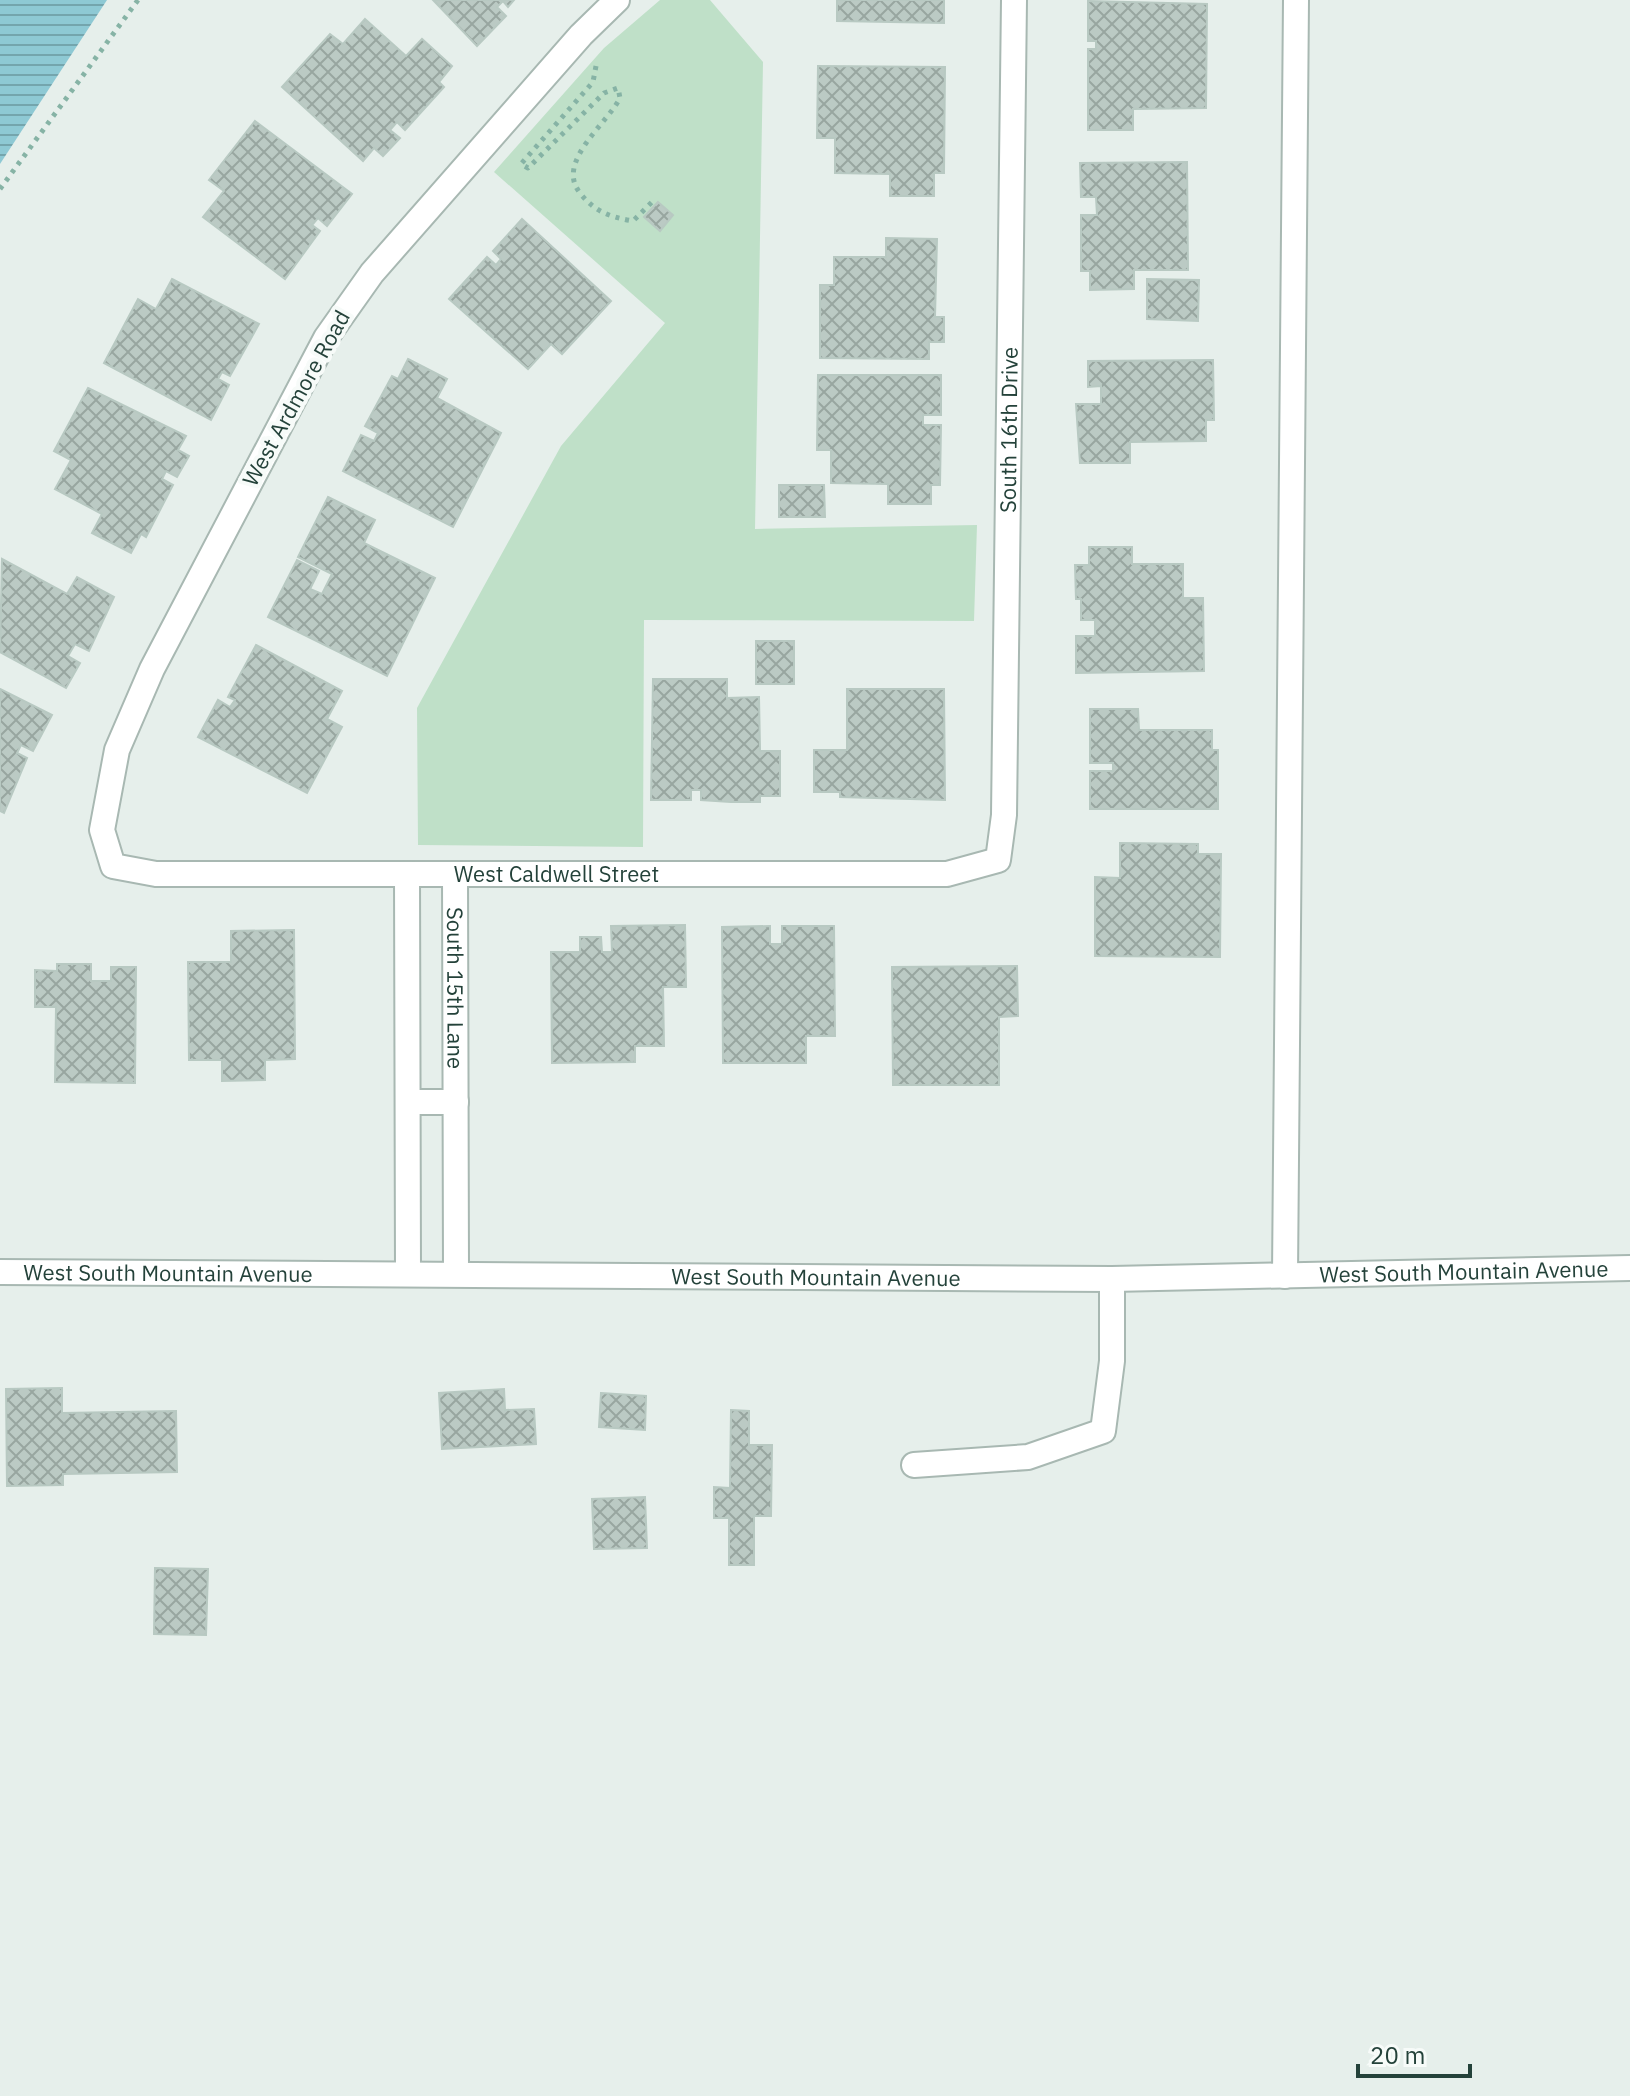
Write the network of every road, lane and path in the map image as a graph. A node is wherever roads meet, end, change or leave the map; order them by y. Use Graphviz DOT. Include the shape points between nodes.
graph roads {
  1 [pos="138,0"];
  2 [pos="617,0"];
  3 [pos="1014,0"];
  4 [pos="1296,0"];
  5 [pos="581,35"];
  6 [pos="0,189"];
  7 [pos="655,199"];
  8 [pos="998,860"];
  9 [pos="113,866"];
  10 [pos="407,874"];
  11 [pos="455,874"];
  12 [pos="408,1102"];
  13 [pos="456,1102"];
  14 [pos="1630,1268"];
  15 [pos="0,1272"];
  16 [pos="408,1272"];
  17 [pos="456,1273"];
  18 [pos="1285,1276"];
  19 [pos="1112,1279"];
  20 [pos="914,1465"];
  1 -- 6 [label="path"];
  2 -- 5 [label="street, West Ardmore Road"];
  3 -- 8 [label="street, South 16th Drive" via="1004,815"];
  4 -- 18 [label="street"];
  5 -- 7 [label="path" via="598,58 593,82 521,164 528,168 604,93 618,88 614,110 580,153 573,170 575,187 606,216 633,221"];
  5 -- 9 [label="street, West Ardmore Road" via="372,273 326,338 152,669 117,750 102,830"];
  8 -- 11 [label="street, West Caldwell Street" via="947,874"];
  9 -- 10 [label="street, West Caldwell Street" via="156,874"];
  10 -- 11 [label="street, West Caldwell Street"];
  10 -- 12 [label="street"];
  11 -- 13 [label="street, South 15th Lane"];
  12 -- 13 [label="street, South 15th Lane"];
  12 -- 16 [label="street"];
  13 -- 17 [label="street, South 15th Lane"];
  14 -- 18 [label="street, West South Mountain Avenue"];
  15 -- 16 [label="street, West South Mountain Avenue"];
  16 -- 17 [label="street, West South Mountain Avenue"];
  17 -- 19 [label="street, West South Mountain Avenue"];
  18 -- 19 [label="street, West South Mountain Avenue"];
  19 -- 20 [label="street" via="1112,1361 1103,1431 1028,1457"];
}
